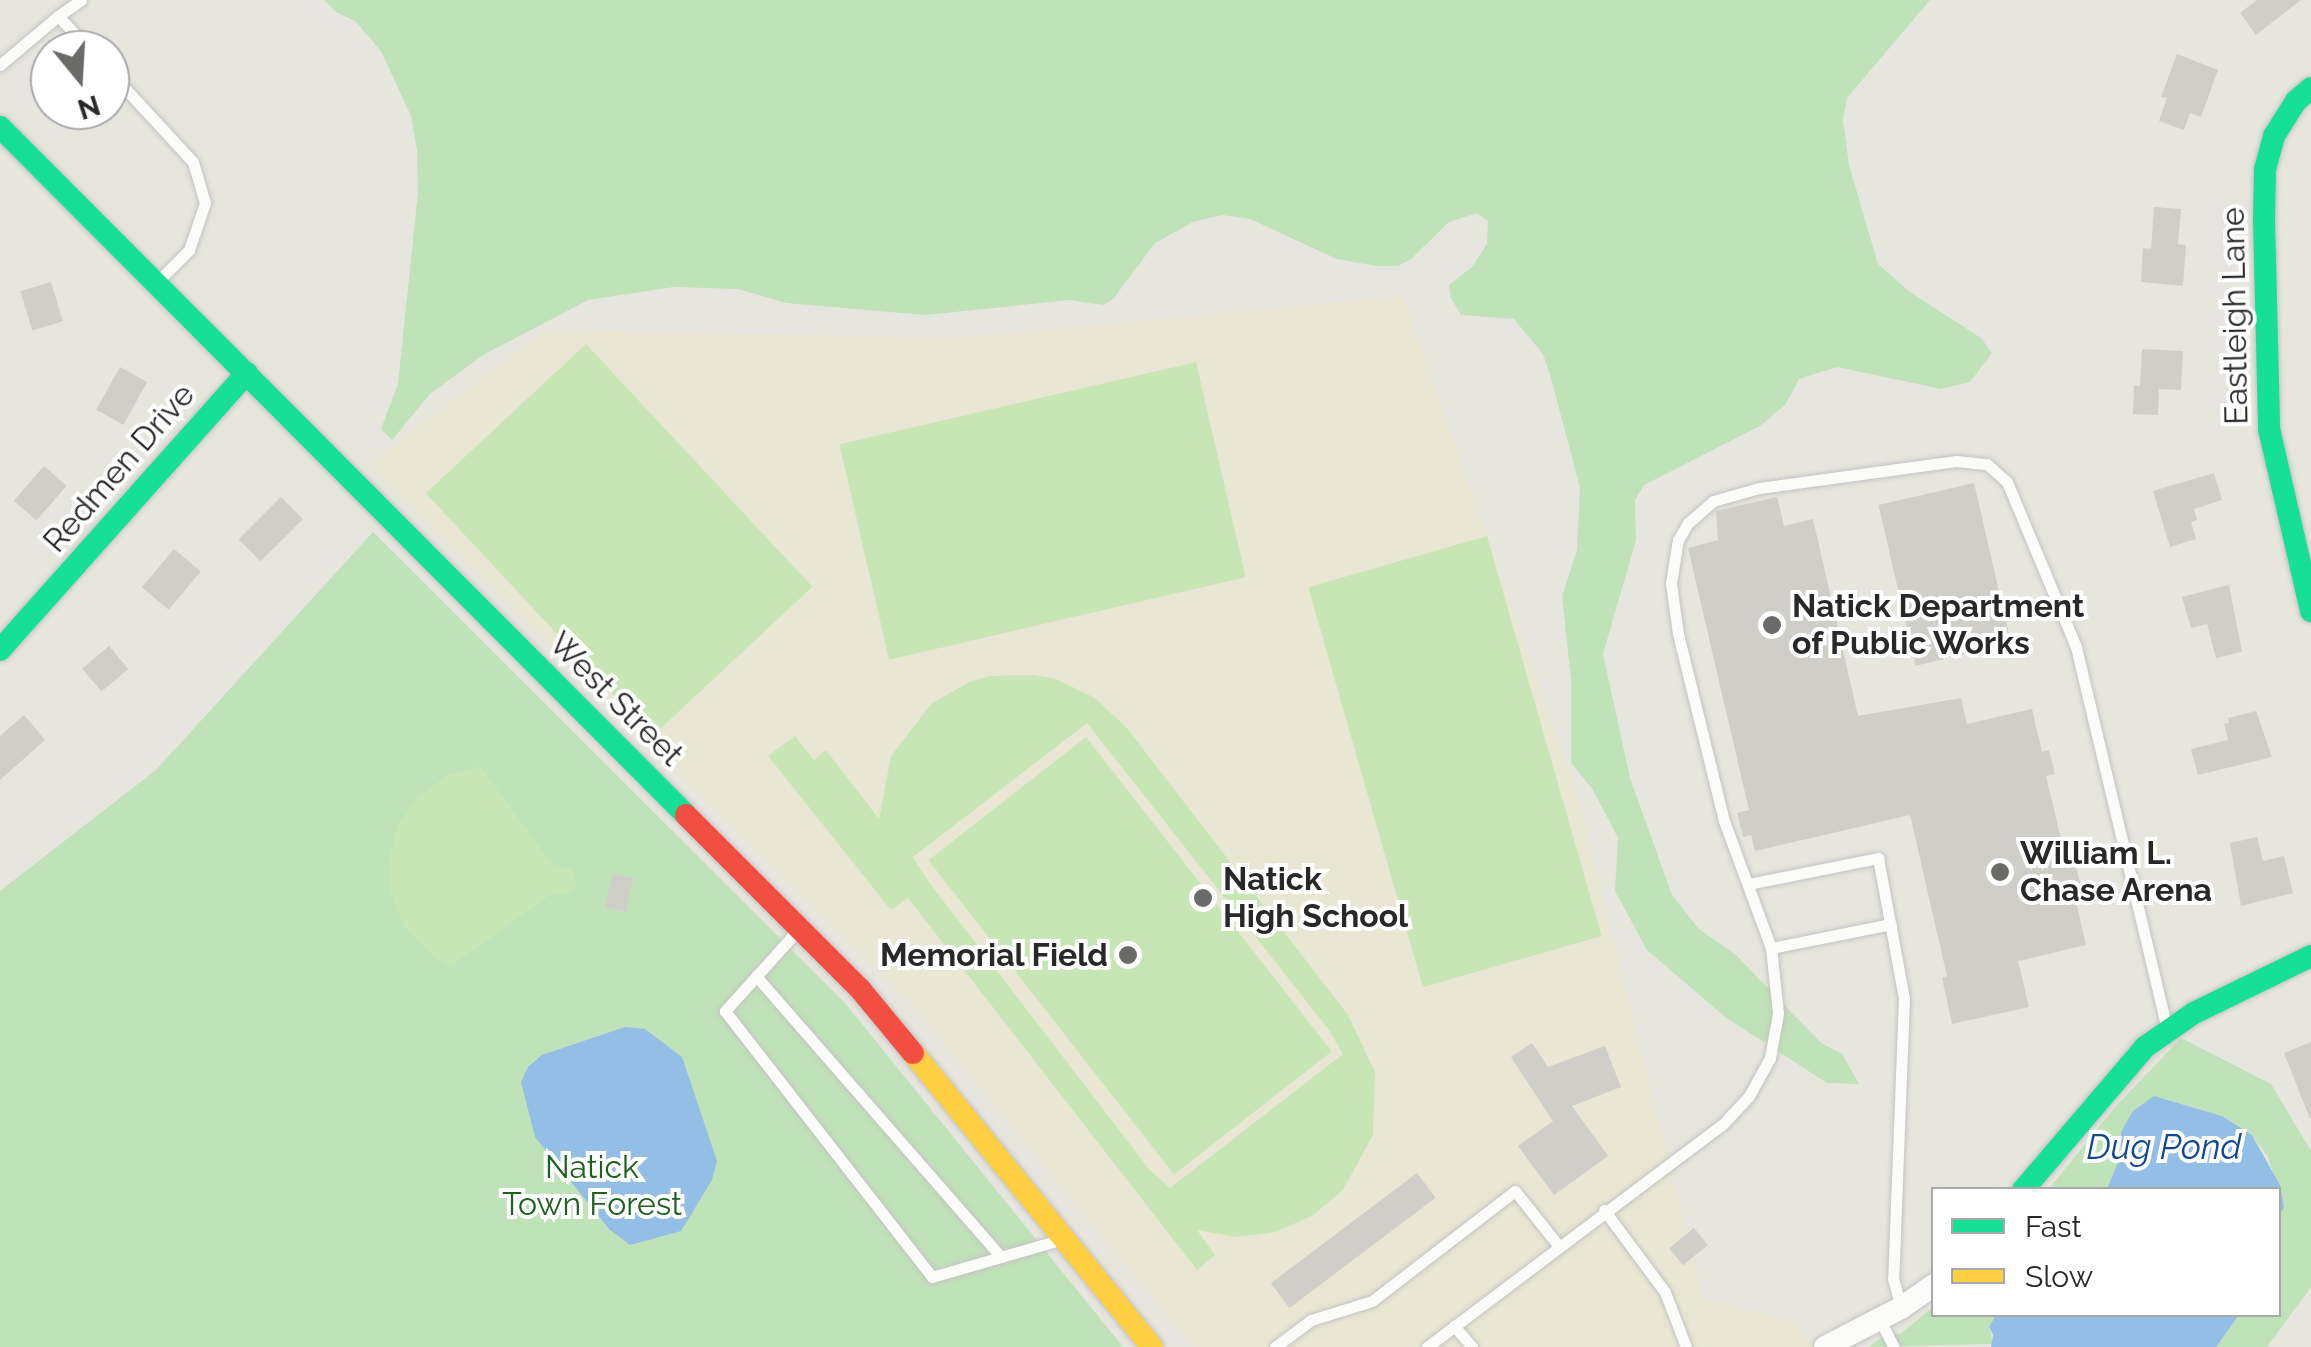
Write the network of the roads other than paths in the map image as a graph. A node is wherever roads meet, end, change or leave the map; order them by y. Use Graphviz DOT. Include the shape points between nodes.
graph roads {
  1 [pos="80,0"];
  2 [pos="58,16"];
  3 [pos="71,30"];
  4 [pos="0,65"];
  5 [pos="2311,88"];
  6 [pos="130,94"];
  7 [pos="0,127"];
  8 [pos="156,283"];
  9 [pos="247,374"];
  10 [pos="2311,611"];
  11 [pos="0,650"];
  12 [pos="1748,884"];
  13 [pos="1891,924"];
  14 [pos="800,928"];
  15 [pos="1771,948"];
  16 [pos="2311,956"];
  17 [pos="756,976"];
  18 [pos="2168,1030"];
  19 [pos="2024,1187"];
  20 [pos="1604,1210"];
  21 [pos="1064,1238"];
  22 [pos="1558,1245"];
  23 [pos="1001,1256"];
  24 [pos="1931,1287"];
  25 [pos="1901,1308"];
  26 [pos="1880,1320"];
  27 [pos="1454,1326"];
  28 [pos="1152,1347"];
  29 [pos="1275,1347"];
  30 [pos="1428,1347"];
  31 [pos="1472,1347"];
  32 [pos="1686,1347"];
  33 [pos="1825,1347"];
  34 [pos="1894,1347"];
  1 -- 2 [label="lane"];
  2 -- 3 [label="lane"];
  2 -- 4 [label="lane"];
  5 -- 10 [label="street, Eastleigh Lane" via="2274,136 2264,219 2268,429"];
  6 -- 8 [label="lane" via="193,162 205,202 189,250"];
  7 -- 8 [label="street, West Street"];
  8 -- 9 [label="street, West Street"];
  9 -- 11 [label="street, Redmen Drive"];
  9 -- 14 [label="street, West Street"];
  12 -- 13 [label="lane" via="1878,858"];
  12 -- 15 [label="lane"];
  12 -- 18 [label="lane" via="1724,821 1678,634 1671,583 1678,540 1700,510 1748,491 1956,460 1986,464 2008,482 2076,647"];
  13 -- 15 [label="lane"];
  13 -- 25 [label="lane" via="1904,998 1893,1278"];
  14 -- 17 [label="lane"];
  14 -- 21 [label="street, West Street" via="895,1029"];
  15 -- 20 [label="lane" via="1776,1036 1755,1087 1704,1139"];
  16 -- 18 [label="street"];
  17 -- 23 [label="lane"];
  17 -- 23 [label="lane" via="725,1011 932,1276"];
  18 -- 19 [label="street" via="2122,1069"];
  20 -- 22 [label="lane"];
  20 -- 32 [label="lane" via="1666,1292"];
  21 -- 23 [label="lane"];
  21 -- 28 [label="street, West Street"];
  22 -- 27 [label="lane"];
  22 -- 29 [label="lane" via="1515,1191 1372,1300 1311,1320"];
  24 -- 25 [label="street"];
  25 -- 26 [label="street"];
  26 -- 33 [label="street"];
  26 -- 34 [label="lane"];
  27 -- 30 [label="lane"];
  27 -- 31 [label="lane"];
}
